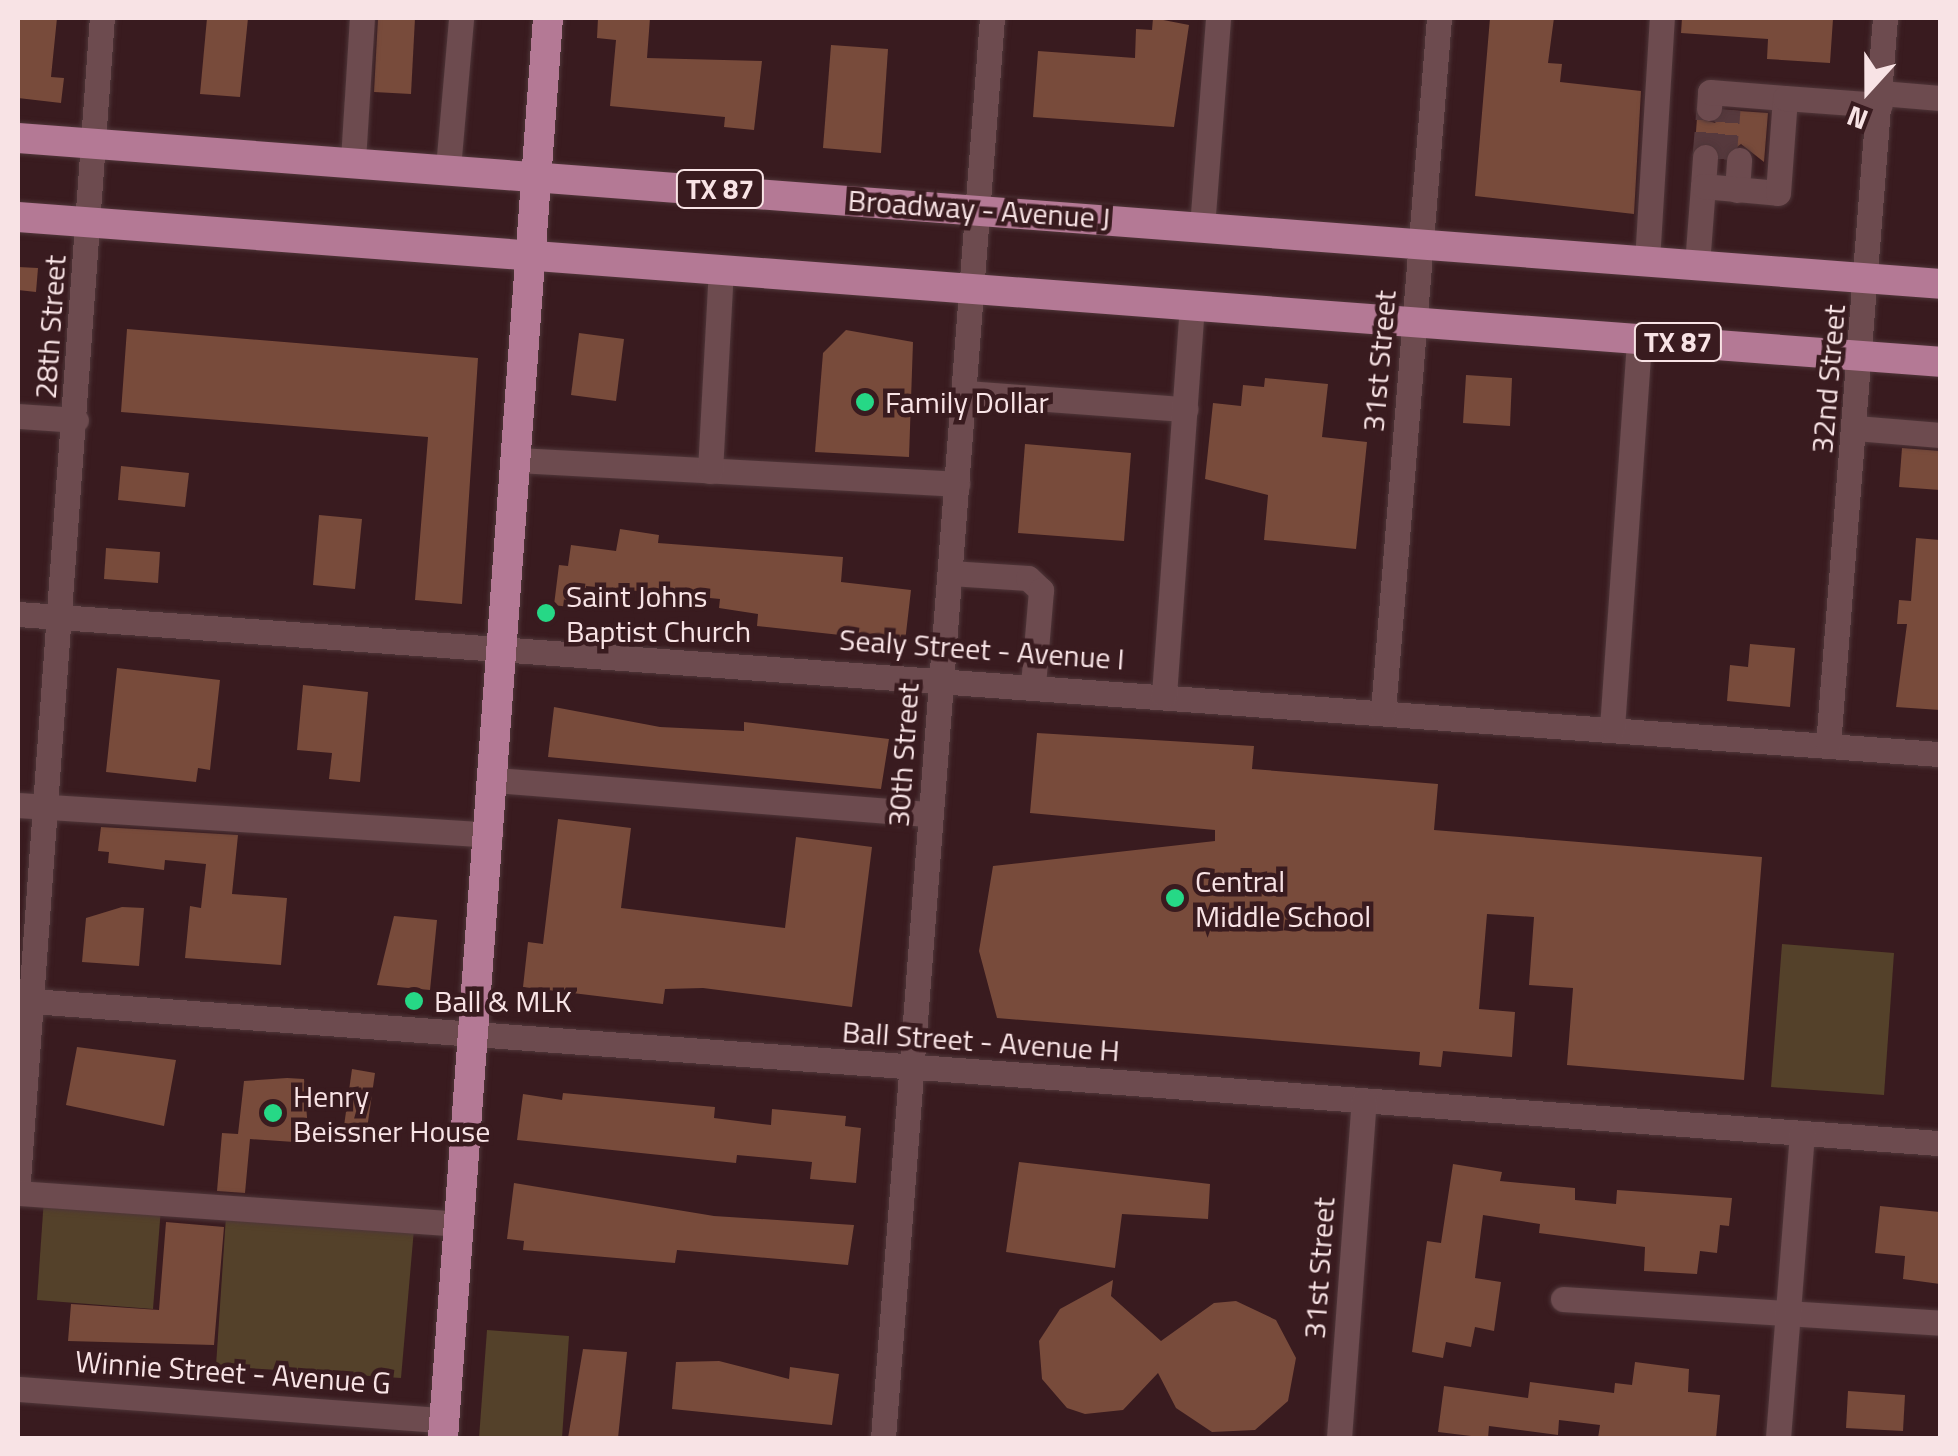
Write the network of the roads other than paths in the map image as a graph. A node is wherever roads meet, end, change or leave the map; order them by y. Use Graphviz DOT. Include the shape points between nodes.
graph roads {
  1 [pos="102,18"];
  2 [pos="362,18"];
  3 [pos="461,18"];
  4 [pos="548,18"];
  5 [pos="992,18"];
  6 [pos="1218,18"];
  7 [pos="1438,18"];
  8 [pos="1662,18"];
  9 [pos="1886,18"];
  10 [pos="1785,98"];
  11 [pos="1940,98"];
  12 [pos="1880,99"];
  13 [pos="1731,103"];
  14 [pos="18,138"];
  15 [pos="96,146"];
  16 [pos="1723,158"];
  17 [pos="352,160"];
  18 [pos="448,168"];
  19 [pos="536,175"];
  20 [pos="1721,188"];
  21 [pos="978,209"];
  22 [pos="18,217"];
  23 [pos="91,222"];
  24 [pos="1202,226"];
  25 [pos="1423,244"];
  26 [pos="530,257"];
  27 [pos="1646,261"];
  28 [pos="1697,265"];
  29 [pos="721,271"];
  30 [pos="1869,278"];
  31 [pos="1940,284"];
  32 [pos="972,290"];
  33 [pos="1192,306"];
  34 [pos="1415,322"];
  35 [pos="1639,339"];
  36 [pos="1862,356"];
  37 [pos="1940,362"];
  38 [pos="966,393"];
  39 [pos="1185,409"];
  40 [pos="18,416"];
  41 [pos="76,420"];
  42 [pos="1856,428"];
  43 [pos="1940,435"];
  44 [pos="516,460"];
  45 [pos="710,471"];
  46 [pos="957,484"];
  47 [pos="950,573"];
  48 [pos="18,614"];
  49 [pos="60,618"];
  50 [pos="503,650"];
  51 [pos="942,678"];
  52 [pos="1033,684"];
  53 [pos="1164,695"];
  54 [pos="1383,711"];
  55 [pos="1612,728"];
  56 [pos="1828,745"];
  57 [pos="1940,754"];
  58 [pos="495,780"];
  59 [pos="46,802"];
  60 [pos="18,805"];
  61 [pos="931,814"];
  62 [pos="490,835"];
  63 [pos="24,1001"];
  64 [pos="474,1036"];
  65 [pos="911,1068"];
  66 [pos="1364,1102"];
  67 [pos="1802,1133"];
  68 [pos="1940,1142"];
  69 [pos="18,1180"];
  70 [pos="18,1193"];
  71 [pos="460,1224"];
  72 [pos="1563,1299"];
  73 [pos="1787,1312"];
  74 [pos="1940,1323"];
  75 [pos="18,1388"];
  76 [pos="444,1429"];
  77 [pos="883,1438"];
  78 [pos="1338,1438"];
  79 [pos="1778,1438"];
  1 -- 15 [label="street, 28th Street"];
  2 -- 17 [label="street"];
  3 -- 18 [label="street"];
  4 -- 19 [label="main road"];
  5 -- 21 [label="street, 30th Street"];
  6 -- 24 [label="street"];
  7 -- 25 [label="street, 31st Street"];
  8 -- 27 [label="street"];
  9 -- 12 [label="street, 32nd Street"];
  10 -- 12 [label="street"];
  10 -- 13 [label="street"];
  10 -- 20 [label="street" via="1778,193"];
  11 -- 12 [label="street"];
  12 -- 30 [label="street, 32nd Street"];
  14 -- 15 [label="main road, Broadway - Avenue J / TX 87"];
  15 -- 17 [label="main road, Broadway - Avenue J / TX 87"];
  15 -- 23 [label="street, 28th Street"];
  16 -- 20 [label="street"];
  17 -- 18 [label="main road, Broadway - Avenue J / TX 87"];
  18 -- 19 [label="main road, Broadway - Avenue J / TX 87"];
  19 -- 21 [label="main road, Broadway - Avenue J / TX 87"];
  19 -- 26 [label="main road"];
  20 -- 28 [label="street"];
  21 -- 24 [label="main road, Broadway - Avenue J / TX 87"];
  21 -- 32 [label="street, 30th Street"];
  22 -- 23 [label="main road, TX 87"];
  23 -- 26 [label="main road, TX 87"];
  23 -- 41 [label="street, 28th Street"];
  24 -- 25 [label="main road, Broadway - Avenue J / TX 87"];
  25 -- 27 [label="main road, Broadway - Avenue J / TX 87"];
  25 -- 34 [label="street, 31st Street"];
  26 -- 29 [label="main road, TX 87"];
  26 -- 44 [label="main road"];
  27 -- 28 [label="main road, Broadway - Avenue J / TX 87"];
  28 -- 30 [label="main road, Broadway - Avenue J / TX 87"];
  29 -- 32 [label="main road, TX 87"];
  29 -- 45 [label="street"];
  30 -- 31 [label="main road, Broadway - Avenue J / TX 87"];
  30 -- 36 [label="street, 32nd Street"];
  32 -- 33 [label="main road, TX 87"];
  32 -- 38 [label="street, 30th Street"];
  33 -- 34 [label="main road, TX 87"];
  33 -- 39 [label="street"];
  34 -- 35 [label="main road, TX 87"];
  34 -- 54 [label="street, 31st Street"];
  35 -- 36 [label="main road, TX 87"];
  35 -- 55 [label="street"];
  36 -- 37 [label="main road, TX 87"];
  36 -- 42 [label="street, 32nd Street"];
  38 -- 39 [label="street"];
  38 -- 46 [label="street, 30th Street"];
  39 -- 53 [label="street"];
  40 -- 41 [label="street"];
  41 -- 49 [label="street, 28th Street"];
  42 -- 43 [label="street"];
  42 -- 56 [label="street, 32nd Street"];
  44 -- 45 [label="street"];
  44 -- 50 [label="main road"];
  45 -- 46 [label="street"];
  46 -- 47 [label="street, 30th Street"];
  47 -- 51 [label="street, 30th Street"];
  47 -- 52 [label="street" via="1028,578 1041,590"];
  48 -- 49 [label="street, Sealy Street - Avenue I"];
  49 -- 50 [label="street, Sealy Street - Avenue I"];
  49 -- 59 [label="street, 28th Street"];
  50 -- 51 [label="street, Sealy Street - Avenue I"];
  50 -- 58 [label="main road"];
  51 -- 52 [label="street, Sealy Street - Avenue I"];
  51 -- 61 [label="street, 30th Street"];
  52 -- 53 [label="street, Sealy Street - Avenue I"];
  53 -- 54 [label="street, Sealy Street - Avenue I"];
  54 -- 55 [label="street, Sealy Street - Avenue I"];
  55 -- 56 [label="street, Sealy Street - Avenue I"];
  56 -- 57 [label="street, Sealy Street - Avenue I"];
  58 -- 61 [label="street"];
  58 -- 62 [label="main road"];
  59 -- 60 [label="street"];
  59 -- 62 [label="street"];
  59 -- 63 [label="street, 28th Street"];
  61 -- 65 [label="street, 30th Street"];
  62 -- 64 [label="main road"];
  63 -- 64 [label="street, Ball Street - Avenue H"];
  63 -- 69 [label="street, 28th Street"];
  64 -- 65 [label="street, Ball Street - Avenue H"];
  64 -- 71 [label="main road"];
  65 -- 66 [label="street, Ball Street - Avenue H"];
  65 -- 77 [label="street, 30th Street"];
  66 -- 67 [label="street, Ball Street - Avenue H"];
  66 -- 78 [label="street, 31st Street"];
  67 -- 68 [label="street, Ball Street - Avenue H"];
  67 -- 73 [label="street"];
  70 -- 71 [label="street"];
  71 -- 76 [label="main road"];
  72 -- 73 [label="street"];
  73 -- 74 [label="street"];
  73 -- 79 [label="street"];
  75 -- 76 [label="street, Winnie Street - Avenue G"];
}
